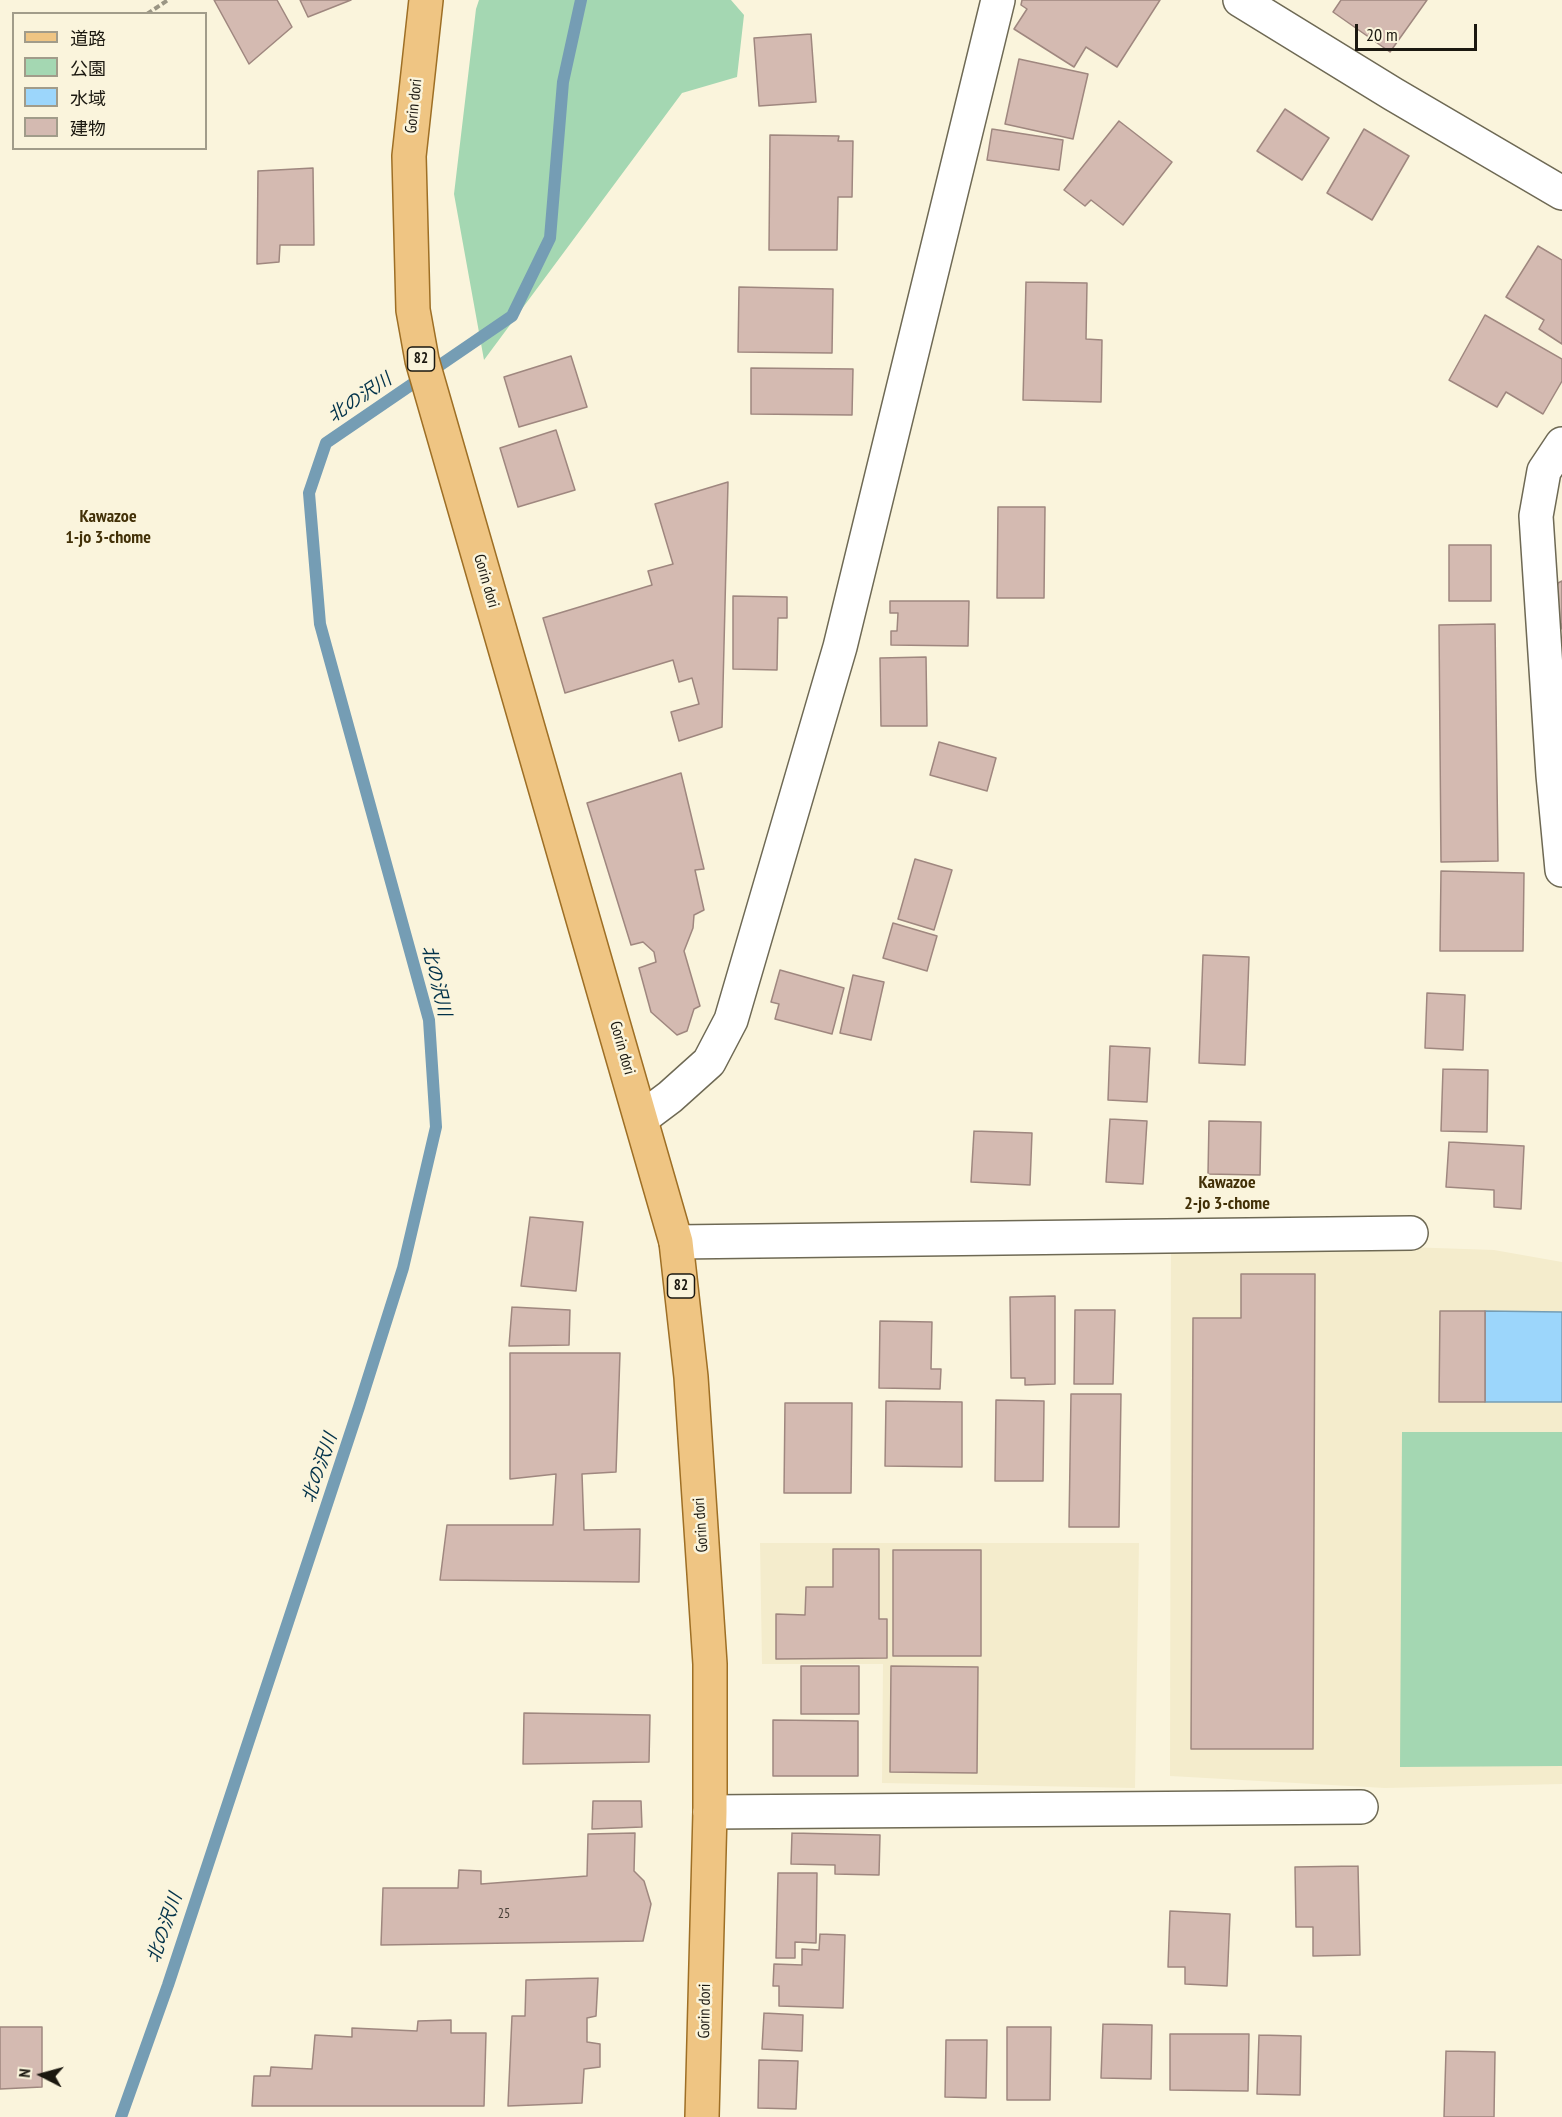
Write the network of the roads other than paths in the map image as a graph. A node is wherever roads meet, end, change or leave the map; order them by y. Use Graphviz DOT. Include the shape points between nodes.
graph roads {
  1 [pos="426,0"];
  2 [pos="998,0"];
  3 [pos="1240,0"];
  4 [pos="1562,193"];
  5 [pos="1562,444"];
  6 [pos="1549,521"];
  7 [pos="1558,777"];
  8 [pos="1562,870"];
  9 [pos="642,1118"];
  10 [pos="1411,1233"];
  11 [pos="676,1242"];
  12 [pos="1361,1807"];
  13 [pos="710,1812"];
  14 [pos="702,2117"];
  1 -- 9 [label="main road, Gorin dori / 82" via="409,156 413,310 422,360"];
  2 -- 9 [label="street" via="840,647 731,1020 709,1062"];
  3 -- 4 [label="street"];
  5 -- 6 [label="street" via="1544,471"];
  6 -- 7 [label="street"];
  7 -- 8 [label="street"];
  9 -- 11 [label="main road, Gorin dori / 82"];
  10 -- 11 [label="street"];
  11 -- 13 [label="main road, Gorin dori / 82" via="691,1377 710,1664"];
  12 -- 13 [label="street"];
  13 -- 14 [label="main road, Gorin dori / 82"];
}
